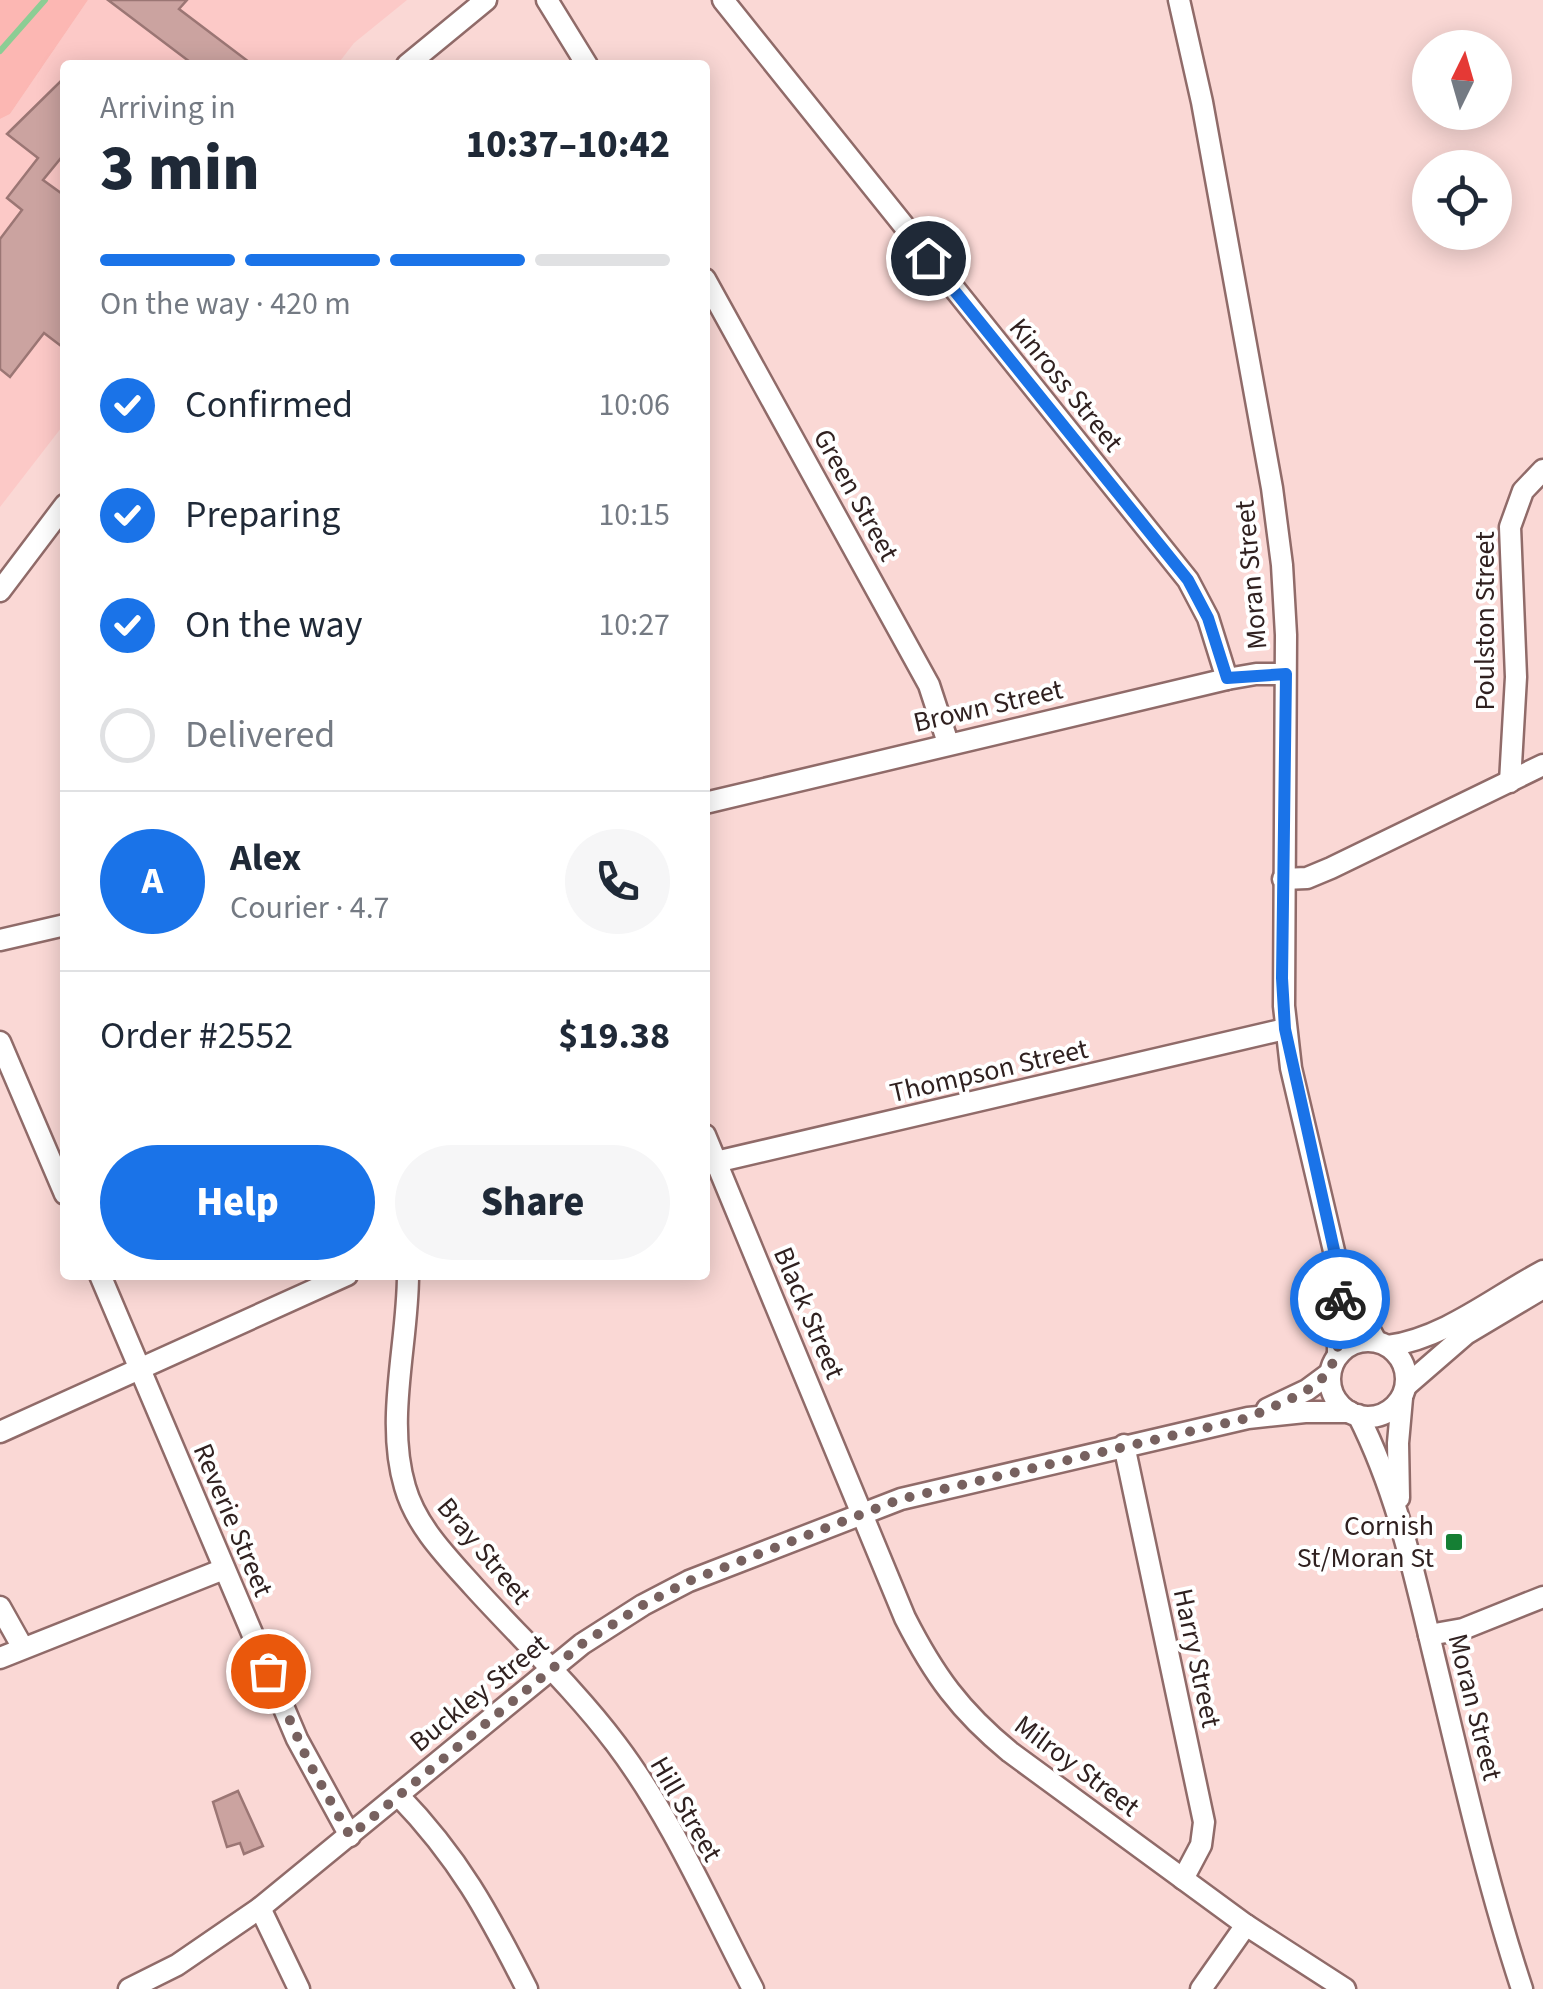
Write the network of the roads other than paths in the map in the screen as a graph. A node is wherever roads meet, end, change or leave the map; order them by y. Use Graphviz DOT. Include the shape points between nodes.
graph roads {
  1 [pos="486,0"];
  2 [pos="547,0"];
  3 [pos="723,0"];
  4 [pos="1179,0"];
  5 [pos="413,60"];
  6 [pos="584,60"];
  7 [pos="710,288"];
  8 [pos="1543,470"];
  9 [pos="60,512"];
  10 [pos="0,591"];
  11 [pos="1286,674"];
  12 [pos="1227,678"];
  13 [pos="948,743"];
  14 [pos="1543,765"];
  15 [pos="1510,782"];
  16 [pos="710,802"];
  17 [pos="1283,879"];
  18 [pos="60,926"];
  19 [pos="0,940"];
  20 [pos="1285,1029"];
  21 [pos="0,1042"];
  22 [pos="710,1164"];
  23 [pos="60,1182"];
  24 [pos="1338,1268"];
  25 [pos="1543,1271"];
  26 [pos="102,1280"];
  27 [pos="336,1280"];
  28 [pos="408,1280"];
  29 [pos="1543,1288"];
  30 [pos="1382,1344"];
  31 [pos="1334,1364"];
  32 [pos="140,1370"];
  33 [pos="1404,1392"];
  34 [pos="1354,1414"];
  35 [pos="1248,1418"];
  36 [pos="0,1432"];
  37 [pos="1124,1444"];
  38 [pos="862,1512"];
  39 [pos="1400,1515"];
  40 [pos="224,1569"];
  41 [pos="1543,1597"];
  42 [pos="0,1607"];
  43 [pos="1429,1635"];
  44 [pos="23,1648"];
  45 [pos="0,1658"];
  46 [pos="552,1669"];
  47 [pos="398,1795"];
  48 [pos="350,1836"];
  49 [pos="1183,1880"];
  50 [pos="260,1908"];
  51 [pos="1497,1913"];
  52 [pos="1246,1924"];
  53 [pos="129,1989"];
  54 [pos="299,1989"];
  55 [pos="528,1989"];
  56 [pos="753,1989"];
  57 [pos="1201,1989"];
  58 [pos="1345,1989"];
  59 [pos="1510,1989"];
  60 [pos="1522,1989"];
  1 -- 5 [label="street"];
  2 -- 6 [label="street"];
  3 -- 12 [label="street, Kinross Street" via="1188,580"];
  4 -- 11 [label="street, Moran Street" via="1272,488"];
  7 -- 13 [label="street, Green Street" via="929,685"];
  8 -- 15 [label="street, Poulston Street" via="1523,491 1510,527 1516,677"];
  9 -- 10 [label="street"];
  11 -- 12 [label="street, Brown Street"];
  11 -- 17 [label="street, Moran Street"];
  12 -- 13 [label="street, Brown Street"];
  13 -- 16 [label="street, Brown Street"];
  14 -- 15 [label="street"];
  15 -- 17 [label="street" via="1331,868"];
  17 -- 20 [label="street, Moran Street"];
  18 -- 19 [label="street"];
  20 -- 22 [label="street, Thompson Street"];
  20 -- 24 [label="street, Moran Street"];
  21 -- 23 [label="street"];
  22 -- 38 [label="street, Black Street"];
  24 -- 30 [label="street, Moran Street"];
  24 -- 31 [label="street, Moran Street"];
  25 -- 30 [label="street" via="1420,1339"];
  26 -- 32 [label="street, Reverie Street"];
  27 -- 32 [label="street"];
  28 -- 46 [label="street, Bray Street" via="398,1422 412,1507 448,1558"];
  29 -- 33 [label="street" via="1450,1346"];
  30 -- 31 [label="street" via="1355,1343"];
  30 -- 33 [label="street" via="1404,1364"];
  31 -- 34 [label="street" via="1334,1396"];
  31 -- 35 [label="street, Buckley Street" via="1294,1397"];
  32 -- 36 [label="street"];
  32 -- 40 [label="street, Reverie Street"];
  33 -- 34 [label="street" via="1383,1414"];
  33 -- 39 [label="street, Moran Street"];
  34 -- 35 [label="street, Buckley Street"];
  34 -- 39 [label="street, Moran Street"];
  35 -- 37 [label="street, Buckley Street"];
  37 -- 38 [label="street, Buckley Street"];
  37 -- 49 [label="street, Harry Street" via="1204,1822"];
  38 -- 46 [label="street, Buckley Street" via="689,1581 614,1622"];
  38 -- 49 [label="street, Milroy Street" via="906,1618 956,1702 1010,1752"];
  39 -- 43 [label="street, Moran Street"];
  40 -- 44 [label="street"];
  40 -- 48 [label="street, Reverie Street" via="308,1761"];
  41 -- 43 [label="street" via="1463,1629"];
  42 -- 44 [label="street"];
  43 -- 51 [label="street, Moran Street"];
  44 -- 45 [label="street"];
  46 -- 47 [label="street, Buckley Street"];
  46 -- 56 [label="street, Hill Street" via="653,1800"];
  47 -- 48 [label="street, Buckley Street"];
  47 -- 55 [label="street" via="468,1878"];
  48 -- 50 [label="street, Buckley Street"];
  49 -- 52 [label="street, Milroy Street"];
  50 -- 53 [label="street, Buckley Street" via="202,1950"];
  50 -- 54 [label="street"];
  51 -- 59 [label="street, Moran Street"];
  51 -- 60 [label="street, Moran Street"];
  52 -- 57 [label="street"];
  52 -- 58 [label="street, Milroy Street"];
}
